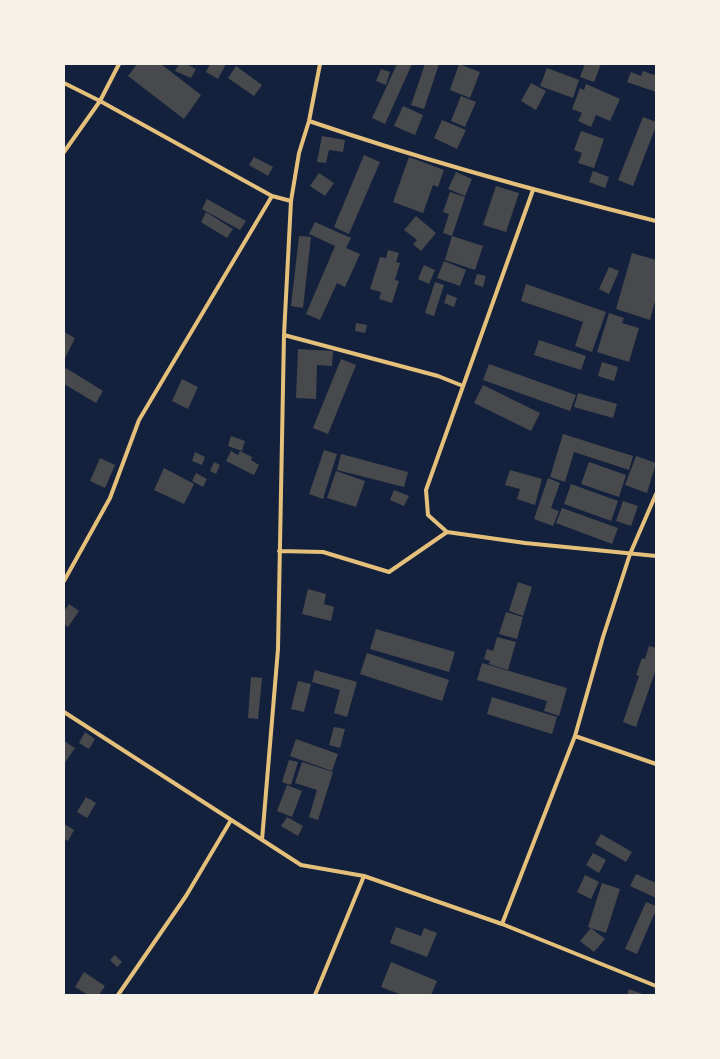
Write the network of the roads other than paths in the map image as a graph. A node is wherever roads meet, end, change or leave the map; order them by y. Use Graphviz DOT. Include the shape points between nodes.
graph roads {
  1 [pos="119,64"];
  2 [pos="320,64"];
  3 [pos="64,83"];
  4 [pos="100,101"];
  5 [pos="309,121"];
  6 [pos="64,152"];
  7 [pos="533,190"];
  8 [pos="272,196"];
  9 [pos="291,201"];
  10 [pos="656,221"];
  11 [pos="284,335"];
  12 [pos="463,386"];
  13 [pos="656,494"];
  14 [pos="447,532"];
  15 [pos="279,551"];
  16 [pos="630,554"];
  17 [pos="656,556"];
  18 [pos="64,581"];
  19 [pos="64,712"];
  20 [pos="575,736"];
  21 [pos="656,764"];
  22 [pos="231,820"];
  23 [pos="262,840"];
  24 [pos="364,876"];
  25 [pos="502,924"];
  26 [pos="656,986"];
  27 [pos="118,995"];
  28 [pos="315,995"];
  1 -- 4 [label="street"];
  2 -- 5 [label="street"];
  3 -- 4 [label="street"];
  4 -- 6 [label="street"];
  4 -- 8 [label="street"];
  5 -- 7 [label="street"];
  5 -- 9 [label="street" via="299,153"];
  7 -- 10 [label="street"];
  7 -- 12 [label="street"];
  8 -- 9 [label="street"];
  8 -- 18 [label="street" via="139,420 110,498"];
  9 -- 11 [label="street"];
  11 -- 12 [label="street" via="438,376"];
  11 -- 15 [label="street"];
  12 -- 14 [label="street" via="426,490 428,515"];
  13 -- 16 [label="street"];
  14 -- 15 [label="street" via="389,572 323,552"];
  14 -- 16 [label="street"];
  15 -- 23 [label="street" via="278,649"];
  16 -- 17 [label="street"];
  16 -- 20 [label="street"];
  19 -- 22 [label="street"];
  20 -- 21 [label="street"];
  20 -- 25 [label="street"];
  22 -- 23 [label="street"];
  22 -- 27 [label="street" via="186,896"];
  23 -- 24 [label="street" via="301,865"];
  24 -- 25 [label="street"];
  24 -- 28 [label="street"];
  25 -- 26 [label="street"];
}
